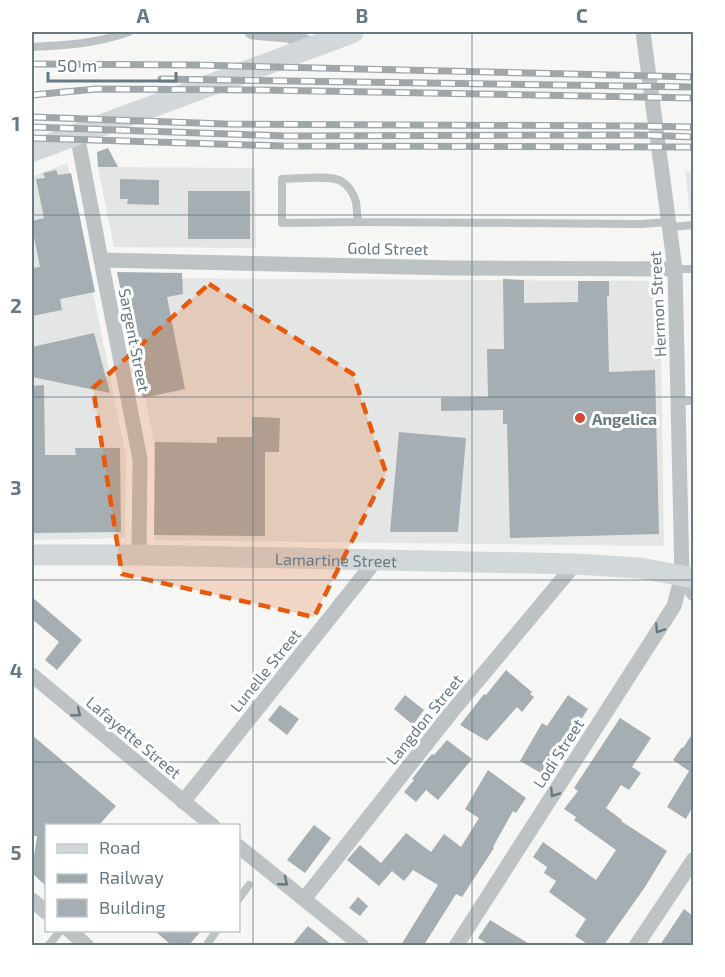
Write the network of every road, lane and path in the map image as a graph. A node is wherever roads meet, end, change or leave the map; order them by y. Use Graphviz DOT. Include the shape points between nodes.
graph roads {
  1 [pos="129,32"];
  2 [pos="252,32"];
  3 [pos="353,32"];
  4 [pos="643,32"];
  5 [pos="315,46"];
  6 [pos="32,47"];
  7 [pos="77,134"];
  8 [pos="32,151"];
  9 [pos="358,222"];
  10 [pos="670,224"];
  11 [pos="693,225"];
  12 [pos="100,260"];
  13 [pos="675,269"];
  14 [pos="693,269"];
  15 [pos="686,401"];
  16 [pos="32,555"];
  17 [pos="139,555"];
  18 [pos="376,560"];
  19 [pos="575,564"];
  20 [pos="690,583"];
  21 [pos="32,675"];
  22 [pos="183,802"];
  23 [pos="212,824"];
  24 [pos="240,848"];
  25 [pos="693,859"];
  26 [pos="249,885"];
  27 [pos="240,897"];
  28 [pos="305,898"];
  29 [pos="32,900"];
  30 [pos="45,911"];
  31 [pos="59,932"];
  32 [pos="71,932"];
  33 [pos="216,932"];
  34 [pos="48,945"];
  35 [pos="87,945"];
  36 [pos="206,945"];
  37 [pos="362,945"];
  38 [pos="456,945"];
  39 [pos="636,945"];
  1 -- 6 [label="lane" via="81,44"];
  2 -- 5 [label="street" via="288,35"];
  3 -- 5 [label="main road"];
  4 -- 10 [label="street, Hermon Street"];
  5 -- 7 [label="main road"];
  7 -- 8 [label="main road"];
  7 -- 12 [label="street, Sargent Street"];
  9 -- 9 [label="lane" via="282,223 282,179 339,180 353,194"];
  9 -- 10 [label="lane"];
  10 -- 11 [label="lane"];
  10 -- 13 [label="street, Hermon Street"];
  12 -- 13 [label="street, Gold Street"];
  12 -- 17 [label="street, Sargent Street" via="140,459"];
  13 -- 14 [label="lane"];
  13 -- 15 [label="street, Hermon Street"];
  15 -- 20 [label="street, Hermon Street"];
  16 -- 17 [label="street, Lamartine Street"];
  17 -- 18 [label="street, Lamartine Street"];
  18 -- 19 [label="street, Lamartine Street"];
  18 -- 22 [label="street, Lunelle Street"];
  19 -- 20 [label="street, Lamartine Street" via="640,568"];
  19 -- 28 [label="street, Langdon Street"];
  20 -- 38 [label="street, Lodi Street, one-way"];
  21 -- 22 [label="street, Lafayette Street, one-way"];
  22 -- 23 [label="street, Lafayette Street"];
  24 -- 28 [label="street, one-way"];
  25 -- 39 [label="street"];
  26 -- 27 [label="lane"];
  28 -- 37 [label="street"];
  29 -- 30 [label="street"];
  31 -- 34 [label="lane"];
  32 -- 35 [label="street"];
  33 -- 36 [label="lane"];
}
